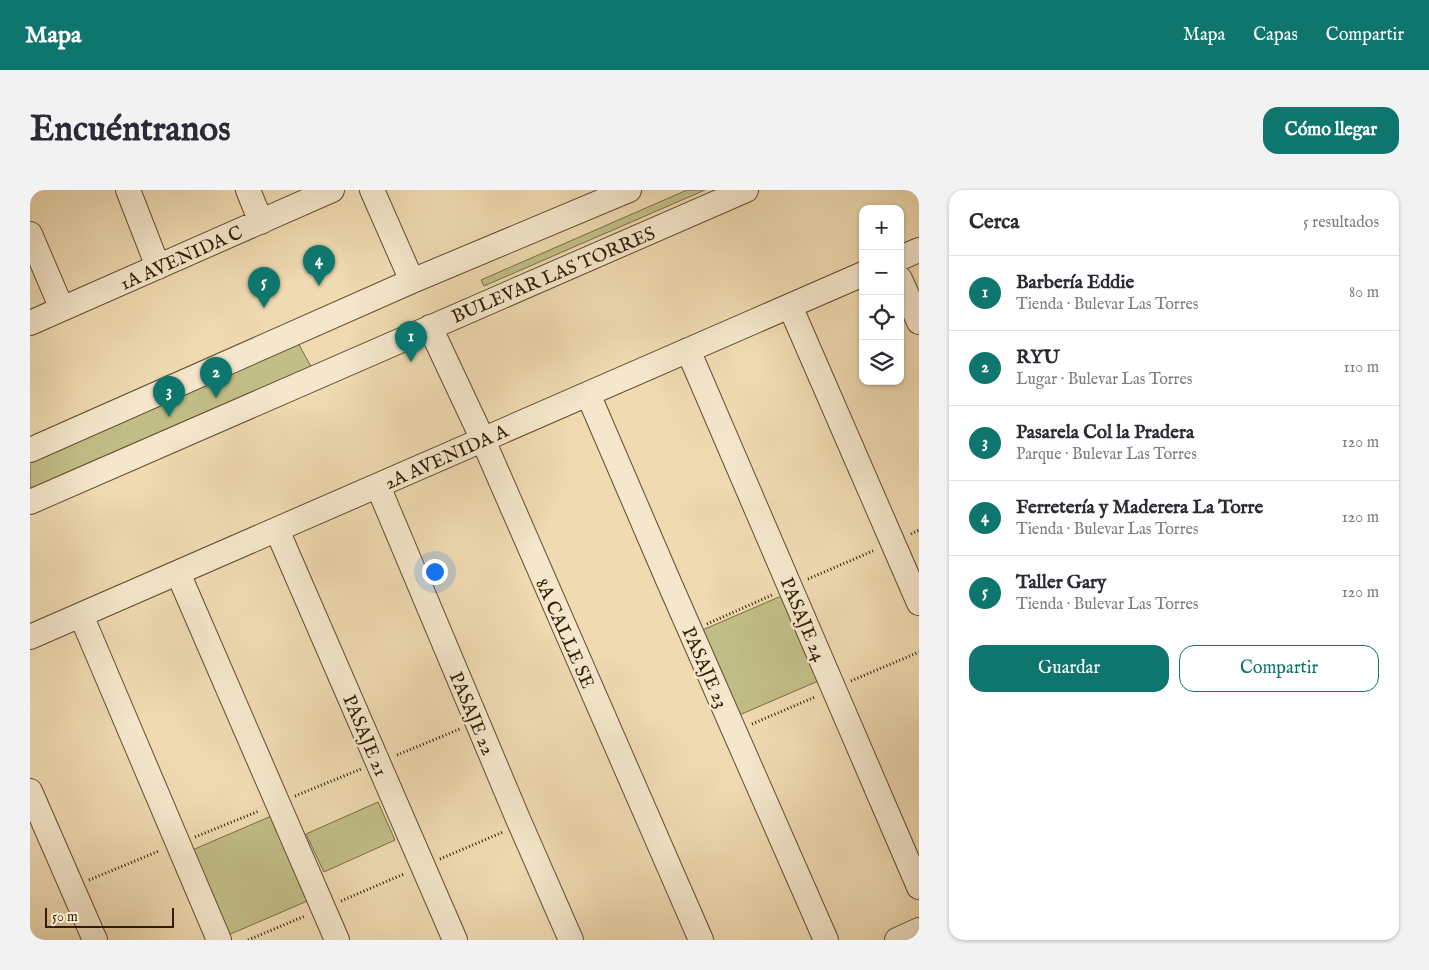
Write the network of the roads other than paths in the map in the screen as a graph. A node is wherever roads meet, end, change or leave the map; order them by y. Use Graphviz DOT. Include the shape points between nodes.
graph roads {
  1 [pos="128,190"];
  2 [pos="248,190"];
  3 [pos="332,190"];
  4 [pos="372,190"];
  5 [pos="629,190"];
  6 [pos="746,190"];
  7 [pos="261,222"];
  8 [pos="30,234"];
  9 [pos="919,250"];
  10 [pos="904,256"];
  11 [pos="158,267"];
  12 [pos="859,276"];
  13 [pos="412,281"];
  14 [pos="904,288"];
  15 [pos="790,306"];
  16 [pos="62,309"];
  17 [pos="919,322"];
  18 [pos="30,323"];
  19 [pos="430,327"];
  20 [pos="688,350"];
  21 [pos="588,394"];
  22 [pos="483,440"];
  23 [pos="30,450"];
  24 [pos="378,486"];
  25 [pos="30,502"];
  26 [pos="277,530"];
  27 [pos="178,573"];
  28 [pos="919,603"];
  29 [pos="81,615"];
  30 [pos="30,637"];
  31 [pos="30,791"];
  32 [pos="919,887"];
  33 [pos="919,930"];
  34 [pos="95,940"];
  35 [pos="219,940"];
  36 [pos="337,940"];
  37 [pos="455,940"];
  38 [pos="571,940"];
  39 [pos="701,940"];
  40 [pos="826,940"];
  41 [pos="897,940"];
  1 -- 11 [label="street"];
  2 -- 7 [label="street"];
  3 -- 7 [label="street, 1A AVENIDA C"];
  4 -- 13 [label="street"];
  5 -- 13 [label="street"];
  6 -- 19 [label="street, BULEVAR LAS TORRES"];
  7 -- 11 [label="street, 1A AVENIDA C"];
  8 -- 16 [label="street"];
  9 -- 10 [label="street"];
  11 -- 16 [label="street, 1A AVENIDA C"];
  12 -- 15 [label="street, 2A AVENIDA A"];
  13 -- 23 [label="street"];
  14 -- 17 [label="street"];
  15 -- 20 [label="street, 2A AVENIDA A"];
  15 -- 28 [label="street"];
  16 -- 18 [label="street, 1A AVENIDA C"];
  19 -- 22 [label="street, 8A CALLE SE"];
  19 -- 25 [label="street, BULEVAR LAS TORRES"];
  20 -- 21 [label="street, 2A AVENIDA A"];
  20 -- 32 [label="street, PASAJE 24"];
  21 -- 22 [label="street, 2A AVENIDA A"];
  21 -- 40 [label="street, PASAJE 23"];
  22 -- 24 [label="street, 2A AVENIDA A"];
  22 -- 39 [label="street, 8A CALLE SE"];
  24 -- 26 [label="street, 2A AVENIDA A"];
  24 -- 38 [label="street, PASAJE 22"];
  26 -- 27 [label="street, 2A AVENIDA A"];
  26 -- 37 [label="street, PASAJE 21"];
  27 -- 29 [label="street, 2A AVENIDA A"];
  27 -- 36 [label="street"];
  29 -- 30 [label="street, 2A AVENIDA A"];
  29 -- 35 [label="street"];
  31 -- 34 [label="street"];
  33 -- 41 [label="street"];
}
